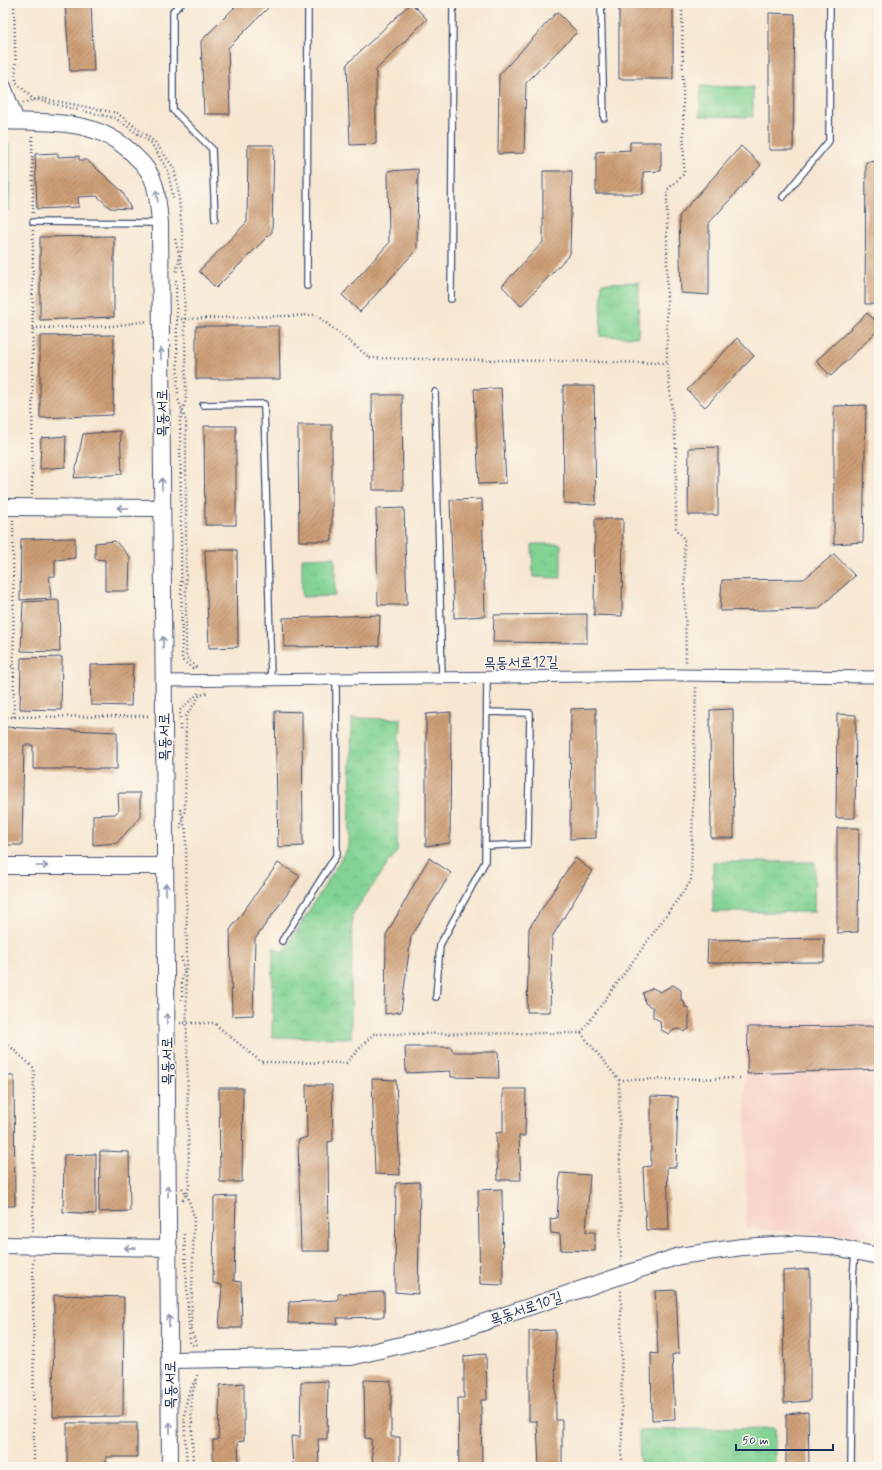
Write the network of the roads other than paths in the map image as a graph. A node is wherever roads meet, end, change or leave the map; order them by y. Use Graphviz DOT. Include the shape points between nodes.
graph roads {
  1 [pos="182,3"];
  2 [pos="308,3"];
  3 [pos="453,3"];
  4 [pos="601,3"];
  5 [pos="830,3"];
  6 [pos="3,87"];
  7 [pos="604,118"];
  8 [pos="17,121"];
  9 [pos="783,197"];
  10 [pos="215,219"];
  11 [pos="33,222"];
  12 [pos="160,223"];
  13 [pos="307,286"];
  14 [pos="451,300"];
  15 [pos="435,392"];
  16 [pos="203,405"];
  17 [pos="8,507"];
  18 [pos="162,508"];
  19 [pos="879,677"];
  20 [pos="442,678"];
  21 [pos="487,678"];
  22 [pos="336,679"];
  23 [pos="271,680"];
  24 [pos="164,681"];
  25 [pos="487,712"];
  26 [pos="485,846"];
  27 [pos="3,866"];
  28 [pos="165,866"];
  29 [pos="282,941"];
  30 [pos="436,997"];
  31 [pos="3,1245"];
  32 [pos="168,1248"];
  33 [pos="855,1251"];
  34 [pos="879,1256"];
  35 [pos="170,1360"];
  36 [pos="170,1467"];
  37 [pos="851,1467"];
  1 -- 10 [label="lane" via="173,11 172,110 212,149"];
  2 -- 13 [label="lane"];
  3 -- 14 [label="lane"];
  4 -- 7 [label="lane"];
  5 -- 9 [label="lane" via="829,142"];
  6 -- 8 [label="main road"];
  12 -- 8 [label="main road, 목동서로, one-way" via="155,185 144,164 126,147 108,135 83,126"];
  11 -- 12 [label="lane"];
  18 -- 12 [label="main road, 목동서로, one-way"];
  15 -- 20 [label="lane"];
  16 -- 23 [label="lane" via="264,404"];
  18 -- 17 [label="main road, one-way"];
  24 -- 18 [label="main road, 목동서로, one-way"];
  19 -- 21 [label="street, 목동서로12길"];
  20 -- 21 [label="street, 목동서로12길"];
  20 -- 22 [label="street, 목동서로12길"];
  21 -- 25 [label="lane"];
  22 -- 23 [label="street, 목동서로12길"];
  22 -- 29 [label="lane" via="337,854"];
  23 -- 24 [label="street, 목동서로12길"];
  24 -- 28 [label="main road, 목동서로"];
  25 -- 26 [label="lane"];
  25 -- 26 [label="lane" via="530,713 528,844"];
  26 -- 30 [label="lane" via="485,862 440,945"];
  27 -- 28 [label="main road, one-way"];
  32 -- 28 [label="main road, 목동서로, one-way"];
  32 -- 31 [label="main road, one-way"];
  35 -- 32 [label="main road, 목동서로, one-way"];
  33 -- 34 [label="main road, 목동서로10길"];
  33 -- 35 [label="main road, 목동서로10길" via="830,1246 792,1244 742,1247 679,1256 455,1332 351,1357"];
  33 -- 37 [label="lane"];
  36 -- 35 [label="main road, 목동서로, one-way"];
}
